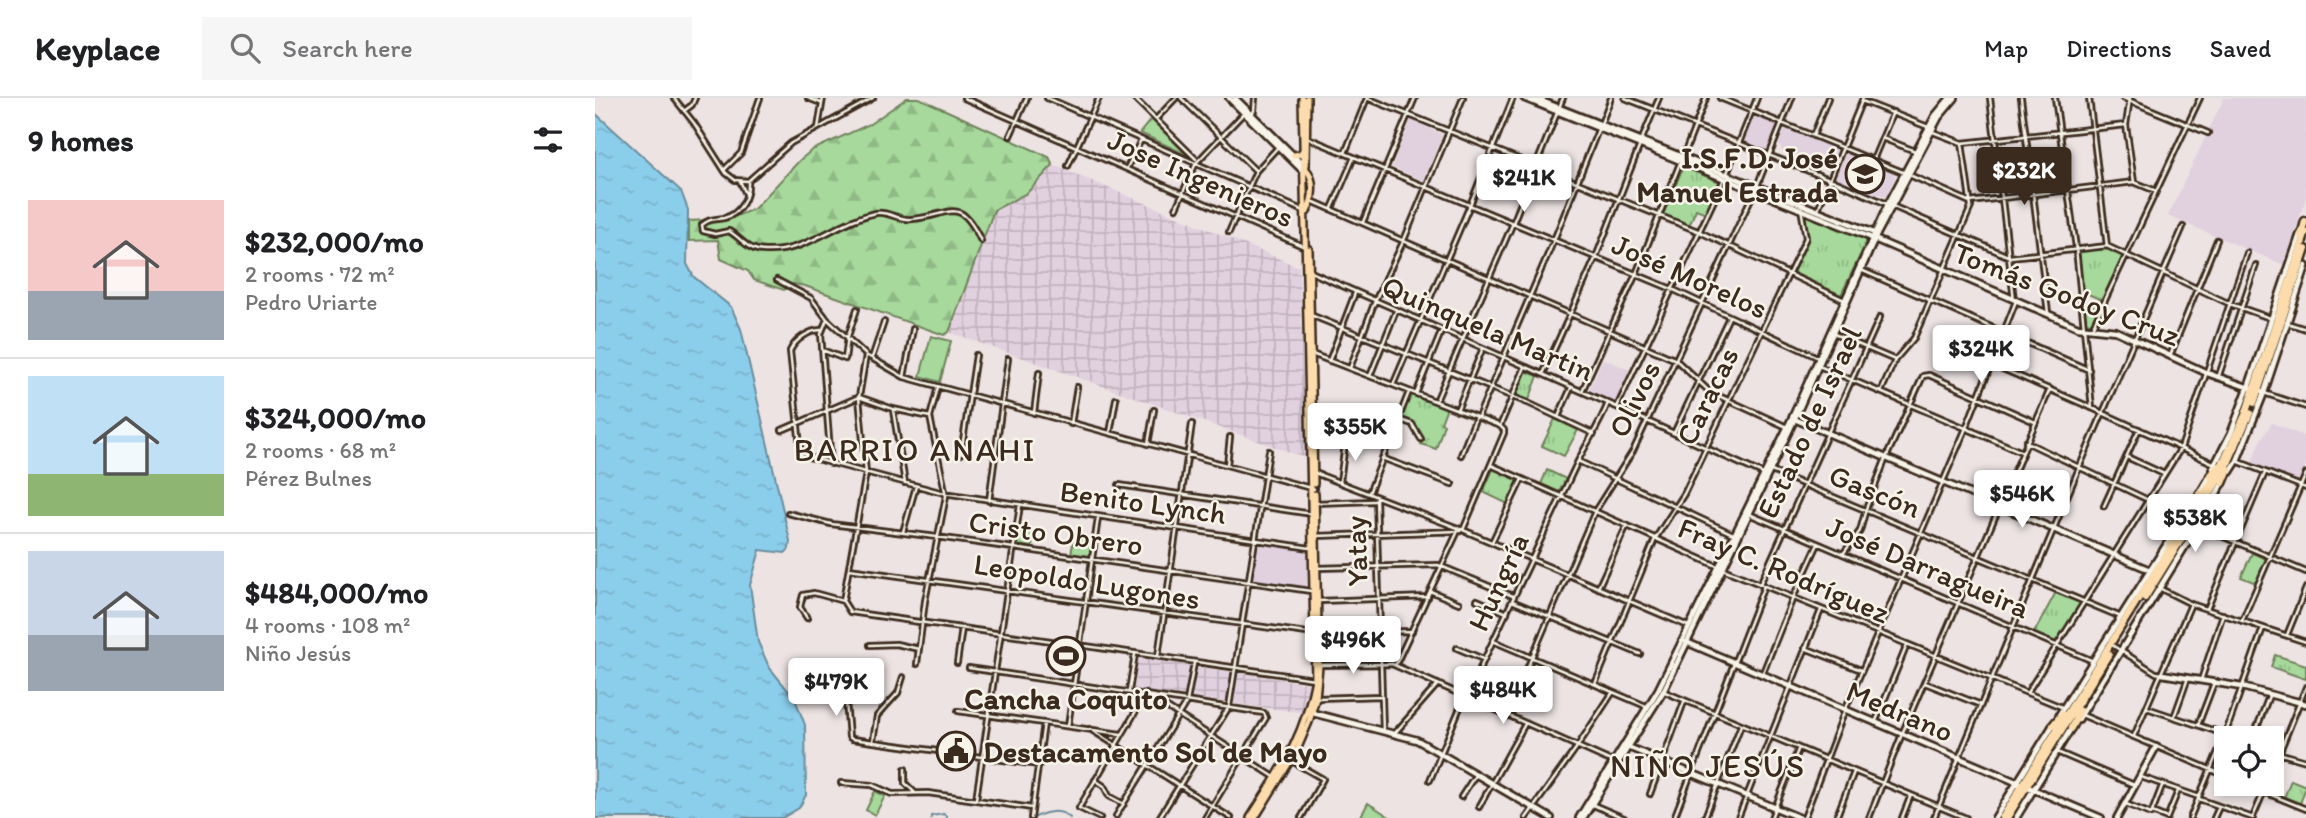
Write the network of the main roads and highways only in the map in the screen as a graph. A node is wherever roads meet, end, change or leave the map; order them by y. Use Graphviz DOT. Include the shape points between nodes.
graph roads {
  1 [pos="1229,98"];
  2 [pos="1235,98"];
  3 [pos="1304,98"];
  4 [pos="1524,98"];
  5 [pos="1534,98"];
  6 [pos="1953,98"];
  7 [pos="1558,110"];
  8 [pos="1248,114"];
  9 [pos="1930,129"];
  10 [pos="1280,145"];
  11 [pos="1303,150"];
  12 [pos="1294,156"];
  13 [pos="1304,168"];
  14 [pos="1907,174"];
  15 [pos="1306,211"];
  16 [pos="2305,218"];
  17 [pos="2306,232"];
  18 [pos="1874,236"];
  19 [pos="2306,249"];
  20 [pos="2306,256"];
  21 [pos="2306,266"];
  22 [pos="1308,272"];
  23 [pos="2294,277"];
  24 [pos="1845,301"];
  25 [pos="2279,320"];
  26 [pos="1820,358"];
  27 [pos="2256,391"];
  28 [pos="1793,418"];
  29 [pos="2244,428"];
  30 [pos="2233,440"];
  31 [pos="2210,476"];
  32 [pos="2223,483"];
  33 [pos="2200,493"];
  34 [pos="2209,507"];
  35 [pos="1748,514"];
  36 [pos="2174,553"];
  37 [pos="2166,558"];
  38 [pos="1721,568"];
  39 [pos="2154,579"];
  40 [pos="1685,642"];
  41 [pos="2110,644"];
  42 [pos="2162,674"];
  43 [pos="2089,689"];
  44 [pos="2080,691"];
  45 [pos="2303,703"];
  46 [pos="1310,712"];
  47 [pos="2053,725"];
  48 [pos="2071,728"];
  49 [pos="1626,746"];
  50 [pos="2156,747"];
  51 [pos="2025,786"];
  52 [pos="1255,817"];
  53 [pos="1551,818"];
  54 [pos="1581,818"];
  55 [pos="1802,818"];
  56 [pos="1995,818"];
  57 [pos="2005,818"];
  58 [pos="2015,818"];
  59 [pos="2101,818"];
  60 [pos="2117,818"];
  1 -- 8 [label="main road"];
  2 -- 8 [label="main road"];
  3 -- 11 [label="main road"];
  3 -- 13 [label="main road" via="1308,138"];
  4 -- 7 [label="main road"];
  5 -- 7 [label="main road"];
  6 -- 9 [label="main road"];
  7 -- 18 [label="main road, Tomás Godoy Cruz"];
  8 -- 10 [label="main road"];
  9 -- 14 [label="main road"];
  9 -- 14 [label="main road"];
  10 -- 12 [label="main road"];
  10 -- 13 [label="main road"];
  11 -- 12 [label="main road"];
  11 -- 13 [label="main road"];
  12 -- 13 [label="main road"];
  13 -- 15 [label="main road"];
  13 -- 15 [label="main road" via="1312,176 1312,201"];
  14 -- 18 [label="main road"];
  15 -- 22 [label="main road"];
  15 -- 22 [label="main road"];
  16 -- 23 [label="highway"];
  16 -- 25 [label="main road"];
  17 -- 23 [label="highway"];
  18 -- 24 [label="main road"];
  18 -- 27 [label="main road, Tomás Godoy Cruz" via="2084,329 2116,331"];
  19 -- 23 [label="highway"];
  20 -- 23 [label="highway"];
  21 -- 25 [label="main road"];
  22 -- 46 [label="main road" via="1317,634"];
  23 -- 25 [label="highway"];
  24 -- 26 [label="main road"];
  24 -- 26 [label="main road"];
  25 -- 27 [label="highway"];
  26 -- 28 [label="main road"];
  26 -- 28 [label="main road"];
  27 -- 29 [label="highway"];
  27 -- 30 [label="highway"];
  27 -- 31 [label="main road"];
  27 -- 32 [label="main road" via="2237,461"];
  28 -- 35 [label="main road"];
  28 -- 39 [label="main road" via="2114,555"];
  29 -- 32 [label="highway"];
  29 -- 36 [label="highway" via="2226,468"];
  30 -- 31 [label="highway"];
  30 -- 37 [label="highway"];
  31 -- 33 [label="main road"];
  32 -- 34 [label="main road"];
  33 -- 37 [label="highway"];
  33 -- 39 [label="main road"];
  34 -- 36 [label="highway"];
  34 -- 39 [label="main road"];
  35 -- 38 [label="main road"];
  35 -- 38 [label="main road"];
  36 -- 39 [label="highway"];
  37 -- 39 [label="highway"];
  38 -- 40 [label="main road"];
  39 -- 41 [label="highway"];
  39 -- 41 [label="main road" via="2121,617"];
  39 -- 48 [label="main road" via="2120,651"];
  40 -- 49 [label="main road"];
  40 -- 51 [label="main road, Medrano"];
  41 -- 43 [label="highway"];
  41 -- 44 [label="highway"];
  41 -- 47 [label="main road"];
  42 -- 45 [label="main road"];
  43 -- 48 [label="highway"];
  43 -- 51 [label="highway"];
  44 -- 47 [label="highway"];
  44 -- 51 [label="highway"];
  46 -- 52 [label="main road" via="1304,735"];
  46 -- 53 [label="main road" via="1417,740"];
  47 -- 51 [label="main road"];
  48 -- 51 [label="main road" via="2057,752"];
  49 -- 54 [label="main road"];
  49 -- 55 [label="main road"];
  50 -- 60 [label="main road"];
  51 -- 56 [label="main road"];
  51 -- 57 [label="highway"];
  51 -- 58 [label="main road"];
  51 -- 59 [label="main road, Medrano"];
}
